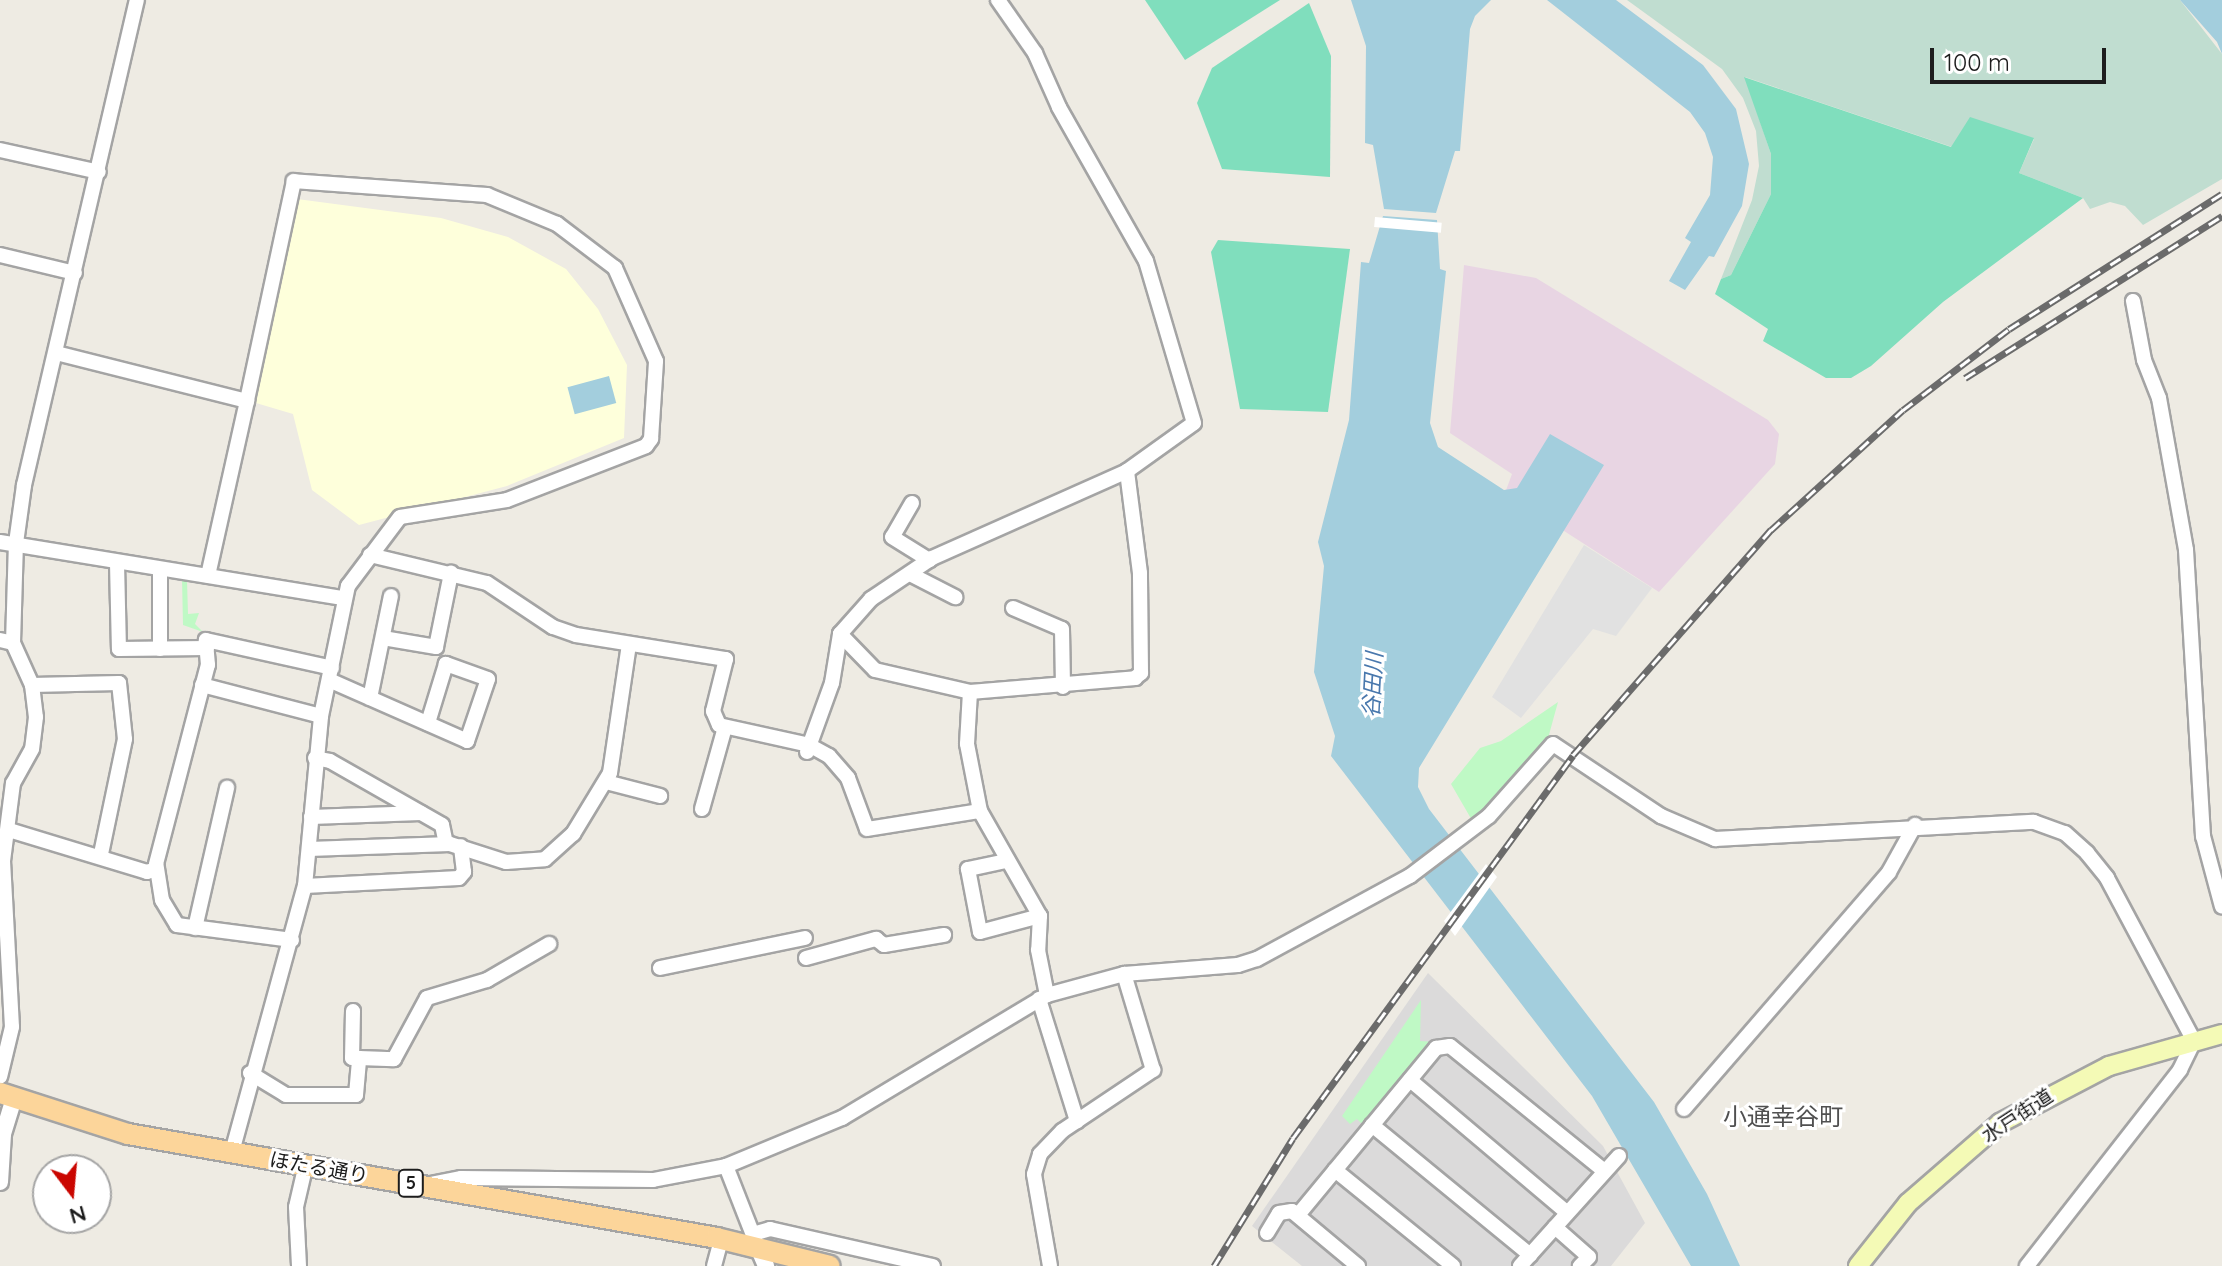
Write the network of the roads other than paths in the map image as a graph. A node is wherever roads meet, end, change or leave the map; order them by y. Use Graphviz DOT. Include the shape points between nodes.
graph roads {
  1 [pos="137,0"];
  2 [pos="998,0"];
  3 [pos="0,150"];
  4 [pos="99,172"];
  5 [pos="0,255"];
  6 [pos="75,273"];
  7 [pos="2133,301"];
  8 [pos="56,353"];
  9 [pos="247,401"];
  10 [pos="1127,471"];
  11 [pos="912,503"];
  12 [pos="0,542"];
  13 [pos="16,543"];
  14 [pos="370,555"];
  15 [pos="929,560"];
  16 [pos="117,563"];
  17 [pos="160,570"];
  18 [pos="451,573"];
  19 [pos="910,574"];
  20 [pos="208,576"];
  21 [pos="391,596"];
  22 [pos="955,597"];
  23 [pos="341,598"];
  24 [pos="1013,608"];
  25 [pos="840,634"];
  26 [pos="383,638"];
  27 [pos="7,641"];
  28 [pos="629,644"];
  29 [pos="207,648"];
  30 [pos="160,649"];
  31 [pos="330,674"];
  32 [pos="32,685"];
  33 [pos="202,685"];
  34 [pos="1063,687"];
  35 [pos="970,692"];
  36 [pos="370,698"];
  37 [pos="321,716"];
  38 [pos="428,723"];
  39 [pos="725,727"];
  40 [pos="808,748"];
  41 [pos="315,758"];
  42 [pos="606,782"];
  43 [pos="227,788"];
  44 [pos="660,796"];
  45 [pos="702,809"];
  46 [pos="980,811"];
  47 [pos="421,813"];
  48 [pos="311,817"];
  49 [pos="1915,825"];
  50 [pos="9,830"];
  51 [pos="454,845"];
  52 [pos="309,849"];
  53 [pos="101,854"];
  54 [pos="1006,861"];
  55 [pos="156,869"];
  56 [pos="305,886"];
  57 [pos="2222,907"];
  58 [pos="1040,916"];
  59 [pos="195,928"];
  60 [pos="944,935"];
  61 [pos="805,938"];
  62 [pos="292,940"];
  63 [pos="549,944"];
  64 [pos="806,958"];
  65 [pos="660,968"];
  66 [pos="1124,974"];
  67 [pos="1043,997"];
  68 [pos="353,1011"];
  69 [pos="2222,1034"];
  70 [pos="2194,1041"];
  71 [pos="359,1058"];
  72 [pos="250,1073"];
  73 [pos="0,1077"];
  74 [pos="1410,1080"];
  75 [pos="7,1096"];
  76 [pos="1684,1109"];
  77 [pos="1077,1121"];
  78 [pos="1372,1125"];
  79 [pos="232,1152"];
  80 [pos="1619,1156"];
  81 [pos="306,1164"];
  82 [pos="726,1166"];
  83 [pos="1335,1170"];
  84 [pos="1603,1170"];
  85 [pos="0,1182"];
  86 [pos="426,1186"];
  87 [pos="1566,1212"];
  88 [pos="1298,1215"];
  89 [pos="1555,1227"];
  90 [pos="1267,1233"];
  91 [pos="721,1239"];
  92 [pos="759,1249"];
  93 [pos="1525,1260"];
  94 [pos="299,1266"];
  95 [pos="714,1266"];
  96 [pos="830,1266"];
  97 [pos="933,1266"];
  98 [pos="1050,1266"];
  99 [pos="1358,1266"];
  100 [pos="1453,1266"];
  101 [pos="1580,1266"];
  102 [pos="1858,1266"];
  103 [pos="2027,1266"];
  1 -- 4 [label="street"];
  2 -- 10 [label="street" via="1035,53 1059,107 1146,261 1194,423"];
  3 -- 4 [label="street"];
  4 -- 6 [label="street"];
  5 -- 6 [label="street"];
  6 -- 8 [label="street"];
  7 -- 57 [label="street" via="2159,398 2186,550 2203,836"];
  8 -- 9 [label="street"];
  8 -- 13 [label="street" via="24,485"];
  9 -- 14 [label="street" via="294,181 487,195 557,224 615,268 655,356 650,443 507,500 400,517"];
  9 -- 20 [label="street"];
  10 -- 15 [label="street"];
  10 -- 34 [label="street" via="1140,573 1141,673"];
  11 -- 15 [label="street" via="892,537"];
  12 -- 13 [label="street"];
  13 -- 16 [label="street"];
  13 -- 27 [label="street"];
  14 -- 18 [label="street"];
  14 -- 23 [label="street"];
  15 -- 19 [label="street"];
  16 -- 17 [label="street"];
  16 -- 30 [label="street" via="119,649"];
  17 -- 20 [label="street"];
  17 -- 30 [label="street"];
  18 -- 26 [label="street" via="436,647"];
  18 -- 28 [label="street" via="502,589 553,627"];
  19 -- 22 [label="street"];
  19 -- 25 [label="street" via="871,599"];
  20 -- 23 [label="street"];
  21 -- 26 [label="street"];
  23 -- 31 [label="street"];
  24 -- 34 [label="street" via="1062,629"];
  25 -- 35 [label="street" via="875,670"];
  25 -- 40 [label="street" via="832,683"];
  26 -- 36 [label="street"];
  27 -- 32 [label="street"];
  28 -- 39 [label="street" via="726,659 713,711"];
  28 -- 42 [label="street"];
  29 -- 30 [label="street"];
  29 -- 31 [label="street" via="206,640 221,641"];
  29 -- 33 [label="street"];
  31 -- 36 [label="street"];
  31 -- 37 [label="street"];
  32 -- 50 [label="street" via="35,740 13,783"];
  32 -- 53 [label="street" via="119,683 125,739"];
  33 -- 37 [label="street"];
  33 -- 55 [label="street"];
  34 -- 35 [label="street"];
  35 -- 46 [label="street" via="967,744"];
  36 -- 38 [label="street"];
  37 -- 41 [label="street"];
  38 -- 38 [label="street" via="467,741 488,679 446,664"];
  39 -- 40 [label="street"];
  39 -- 45 [label="street"];
  40 -- 46 [label="street" via="840,766 867,829"];
  41 -- 47 [label="street" via="330,761"];
  41 -- 48 [label="street"];
  42 -- 44 [label="street"];
  42 -- 51 [label="street" via="573,834 545,859 506,862"];
  43 -- 59 [label="street"];
  46 -- 54 [label="street"];
  47 -- 48 [label="street"];
  47 -- 51 [label="street" via="445,829"];
  48 -- 52 [label="street"];
  49 -- 66 [label="street" via="1715,839 1661,816 1553,744 1463,837 1410,876 1301,939 1238,965"];
  49 -- 70 [label="street" via="2034,822 2076,841 2107,878"];
  49 -- 76 [label="street" via="1889,872"];
  50 -- 53 [label="street"];
  50 -- 73 [label="street" via="3,861 12,1027"];
  51 -- 52 [label="street"];
  51 -- 56 [label="street" via="464,872 459,878"];
  52 -- 56 [label="street"];
  53 -- 55 [label="street" via="147,872"];
  54 -- 58 [label="street"];
  54 -- 58 [label="street" via="968,869 980,932"];
  55 -- 59 [label="street" via="171,920"];
  56 -- 62 [label="street"];
  58 -- 67 [label="street"];
  59 -- 62 [label="street"];
  60 -- 64 [label="street" via="884,945 876,939"];
  61 -- 65 [label="street"];
  62 -- 72 [label="street" via="278,1000"];
  63 -- 71 [label="street" via="487,980 427,998 394,1059"];
  66 -- 67 [label="street"];
  66 -- 77 [label="street" via="1153,1070"];
  67 -- 77 [label="street"];
  67 -- 82 [label="street" via="842,1118"];
  68 -- 71 [label="street" via="352,1058"];
  69 -- 70 [label="main road, 水戸街道"];
  70 -- 102 [label="main road, 水戸街道" via="2077,1079 2000,1123 1908,1203"];
  70 -- 103 [label="street" via="2180,1070"];
  71 -- 72 [label="street" via="356,1095 286,1095"];
  72 -- 79 [label="street"];
  74 -- 78 [label="street"];
  74 -- 84 [label="street" via="1436,1048 1450,1046"];
  74 -- 87 [label="street"];
  75 -- 79 [label="main road, ほたる通り / 5" via="128,1134"];
  75 -- 85 [label="street"];
  77 -- 98 [label="street" via="1040,1154 1034,1174"];
  78 -- 83 [label="street"];
  78 -- 93 [label="street"];
  79 -- 81 [label="main road, ほたる通り / 5"];
  80 -- 84 [label="street"];
  81 -- 86 [label="main road, ほたる通り / 5"];
  81 -- 94 [label="street" via="296,1207"];
  82 -- 86 [label="street" via="653,1180 461,1178"];
  82 -- 92 [label="street"];
  83 -- 88 [label="street"];
  83 -- 100 [label="street"];
  84 -- 87 [label="street"];
  86 -- 91 [label="main road, ほたる通り / 5"];
  87 -- 89 [label="street"];
  88 -- 90 [label="street" via="1279,1213"];
  88 -- 99 [label="street"];
  89 -- 93 [label="street"];
  89 -- 101 [label="street" via="1589,1257"];
  91 -- 92 [label="main road, ほたる通り / 5"];
  91 -- 95 [label="street"];
  92 -- 96 [label="main road, ほたる通り / 5"];
  92 -- 97 [label="street" via="770,1229"];
}
